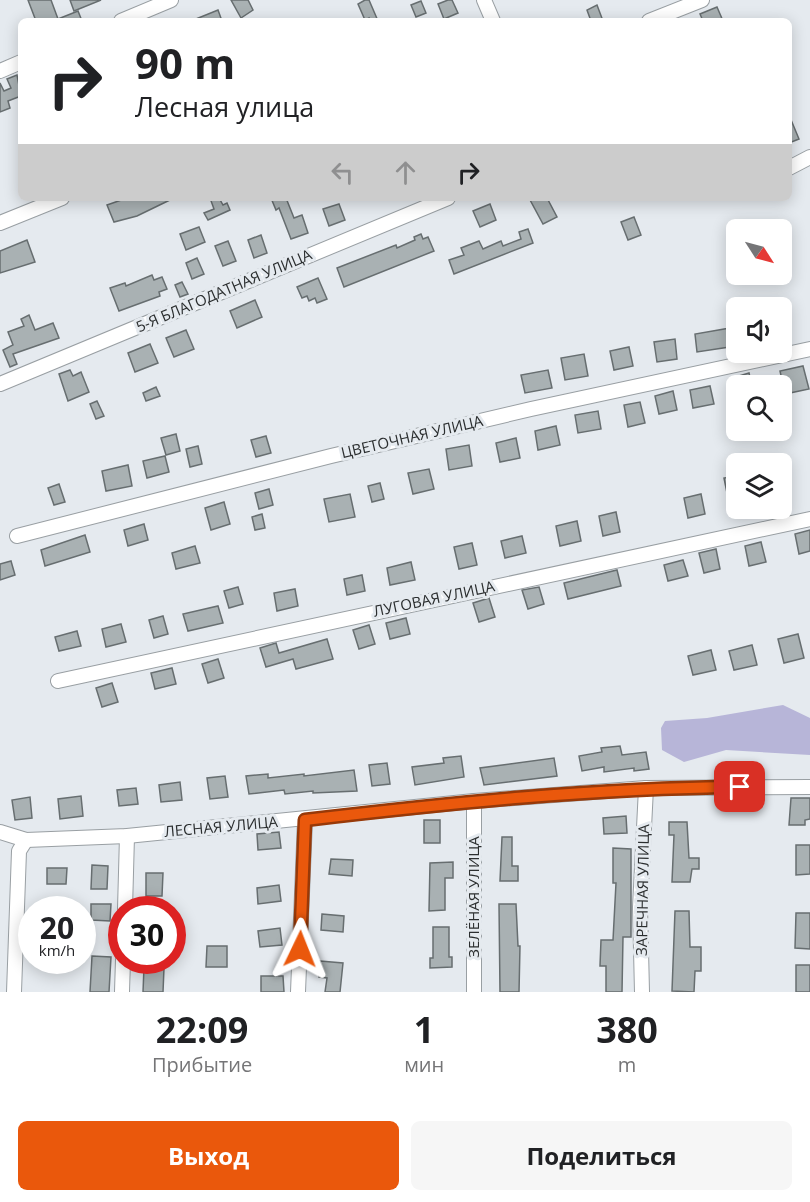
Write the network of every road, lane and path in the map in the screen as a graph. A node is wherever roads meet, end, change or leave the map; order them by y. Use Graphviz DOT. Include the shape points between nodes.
graph roads {
  1 [pos="171,0"];
  2 [pos="484,0"];
  3 [pos="702,0"];
  4 [pos="128,18"];
  5 [pos="492,18"];
  6 [pos="657,18"];
  7 [pos="18,63"];
  8 [pos="0,71"];
  9 [pos="810,157"];
  10 [pos="792,166"];
  11 [pos="55,201"];
  12 [pos="441,201"];
  13 [pos="0,223"];
  14 [pos="810,349"];
  15 [pos="0,384"];
  16 [pos="810,519"];
  17 [pos="17,536"];
  18 [pos="58,681"];
  19 [pos="810,787"];
  20 [pos="646,788"];
  21 [pos="474,801"];
  22 [pos="305,820"];
  23 [pos="0,832"];
  24 [pos="127,836"];
  25 [pos="26,840"];
  26 [pos="125,896"];
  27 [pos="123,974"];
  28 [pos="14,992"];
  29 [pos="122,992"];
  30 [pos="298,992"];
  31 [pos="474,992"];
  32 [pos="642,992"];
  1 -- 4 [label="street"];
  2 -- 5 [label="street"];
  3 -- 6 [label="street"];
  7 -- 8 [label="street"];
  9 -- 10 [label="street"];
  11 -- 13 [label="street"];
  12 -- 15 [label="street, 5-Я БЛАГОДАТНАЯ УЛИЦА"];
  14 -- 17 [label="street, ЦВЕТОЧНАЯ УЛИЦА" via="353,450"];
  16 -- 18 [label="street, ЛУГОВАЯ УЛИЦА"];
  19 -- 20 [label="street, ЛЕСНАЯ УЛИЦА"];
  20 -- 21 [label="street, ЛЕСНАЯ УЛИЦА"];
  20 -- 32 [label="street, ЗАРЕЧНАЯ УЛИЦА" via="640,907"];
  21 -- 22 [label="street, ЛЕСНАЯ УЛИЦА"];
  21 -- 31 [label="street, ЗЕЛЁНАЯ УЛИЦА"];
  22 -- 24 [label="street, ЛЕСНАЯ УЛИЦА"];
  22 -- 30 [label="street"];
  23 -- 25 [label="street, ЛЕСНАЯ УЛИЦА"];
  24 -- 25 [label="street, ЛЕСНАЯ УЛИЦА"];
  24 -- 26 [label="street"];
  25 -- 28 [label="street" via="19,851"];
  27 -- 29 [label="street"];
}
